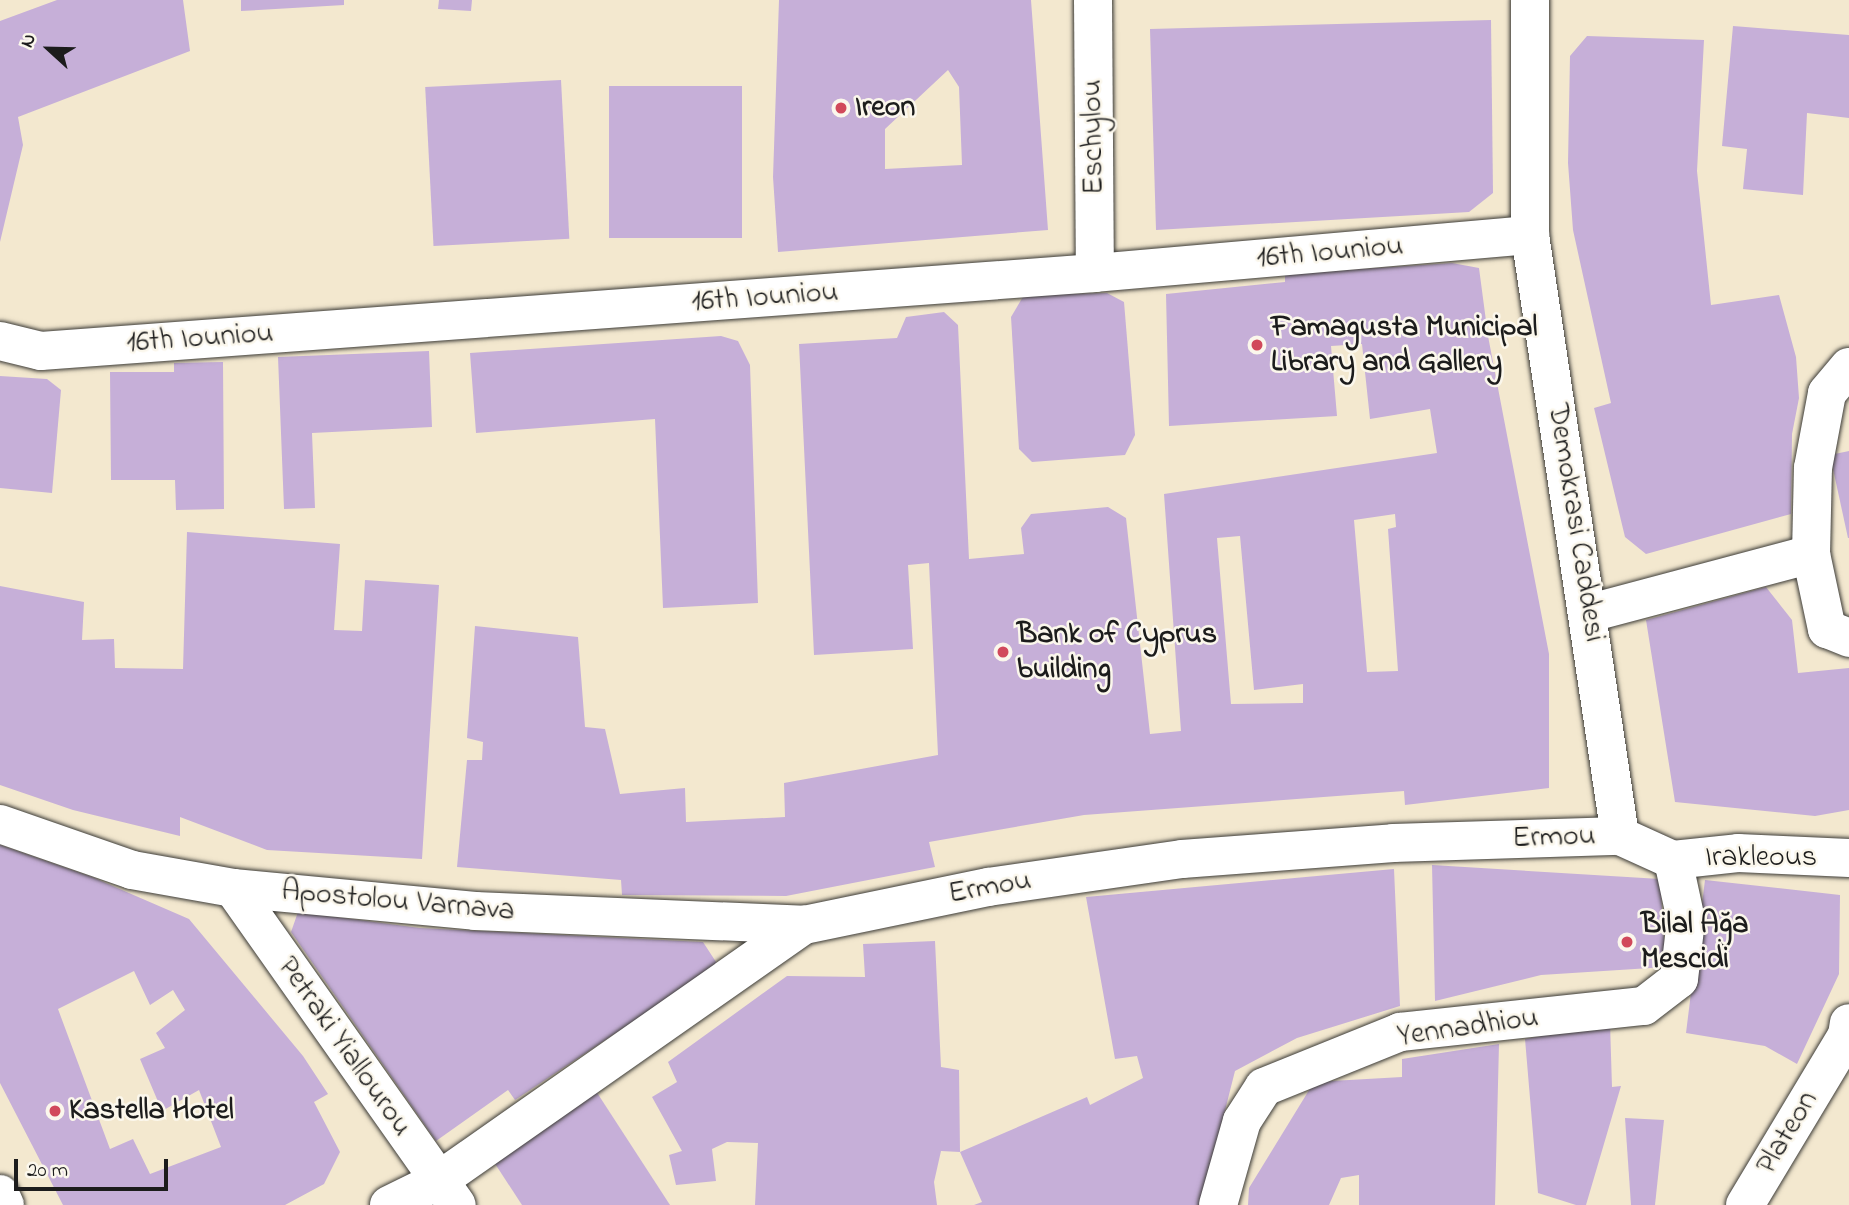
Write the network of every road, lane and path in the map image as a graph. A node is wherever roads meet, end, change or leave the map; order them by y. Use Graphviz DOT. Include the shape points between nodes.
graph roads {
  1 [pos="1093,0"];
  2 [pos="1530,0"];
  3 [pos="1530,235"];
  4 [pos="1095,273"];
  5 [pos="0,341"];
  6 [pos="1849,367"];
  7 [pos="1811,554"];
  8 [pos="1590,613"];
  9 [pos="1849,638"];
  10 [pos="0,824"];
  11 [pos="1620,836"];
  12 [pos="1849,858"];
  13 [pos="1673,860"];
  14 [pos="233,888"];
  15 [pos="804,925"];
  16 [pos="1849,1023"];
  17 [pos="448,1193"];
  18 [pos="0,1194"];
  19 [pos="5,1205"];
  20 [pos="389,1205"];
  21 [pos="1218,1205"];
  22 [pos="1745,1205"];
  1 -- 4 [label="street, Eschylou"];
  2 -- 3 [label="street, Demokrasi Caddesi"];
  3 -- 4 [label="street, 16th Iouniou"];
  3 -- 8 [label="street, Demokrasi Caddesi"];
  4 -- 5 [label="street, 16th Iouniou" via="41,351"];
  6 -- 7 [label="street" via="1827,393 1813,468"];
  7 -- 8 [label="street"];
  7 -- 9 [label="street" via="1827,629"];
  8 -- 11 [label="street, Demokrasi Caddesi"];
  10 -- 14 [label="street, Apostolou Varnava" via="132,870"];
  11 -- 13 [label="street, Ermou"];
  11 -- 15 [label="street, Ermou" via="1393,843 1182,859 988,887"];
  12 -- 13 [label="street, Irakleous" via="1738,853"];
  13 -- 21 [label="street, Yennadhiou" via="1686,920 1679,979 1644,1006 1400,1032 1264,1087 1242,1121"];
  14 -- 15 [label="street, Apostolou Varnava" via="475,911"];
  14 -- 17 [label="street, Petraki Yiallourou"];
  15 -- 17 [label="street, Ermou"];
  16 -- 22 [label="street, Plateon" via="1847,1035"];
  17 -- 20 [label="street, Ermou"];
  18 -- 19 [label="street"];
}
